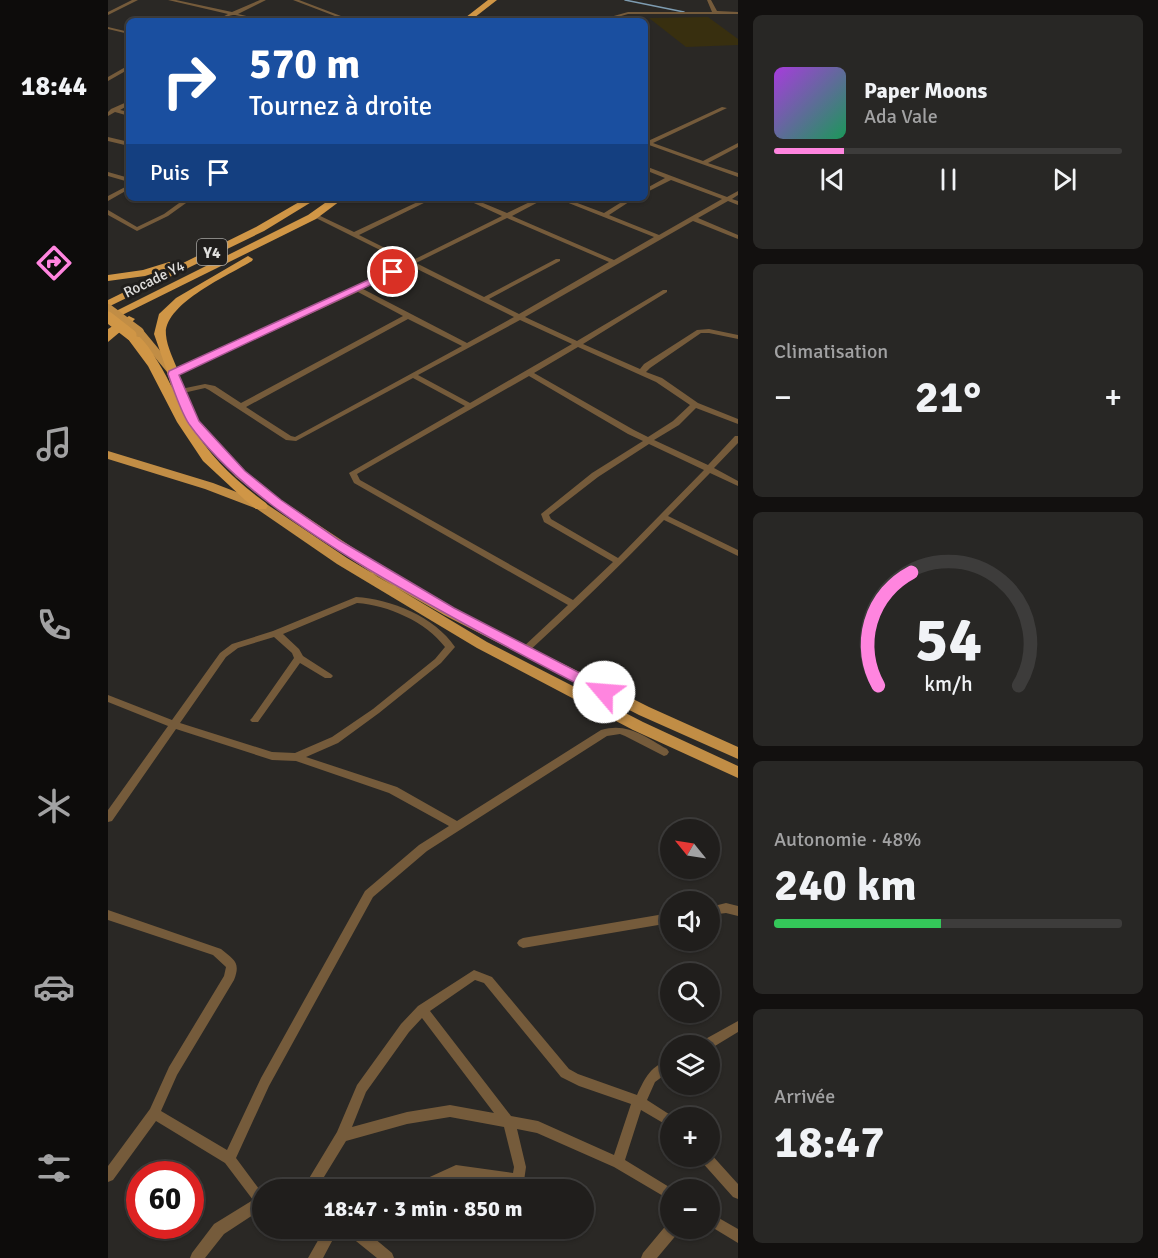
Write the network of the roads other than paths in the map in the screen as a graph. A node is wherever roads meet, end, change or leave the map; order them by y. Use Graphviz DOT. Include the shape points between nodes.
graph roads {
  1 [pos="136,0"];
  2 [pos="170,0"];
  3 [pos="264,0"];
  4 [pos="295,0"];
  5 [pos="477,0"];
  6 [pos="493,0"];
  7 [pos="709,0"];
  8 [pos="109,12"];
  9 [pos="718,13"];
  10 [pos="738,13"];
  11 [pos="232,14"];
  12 [pos="224,18"];
  13 [pos="251,18"];
  14 [pos="343,18"];
  15 [pos="463,18"];
  16 [pos="609,18"];
  17 [pos="108,28"];
  18 [pos="126,32"];
  19 [pos="126,69"];
  20 [pos="108,79"];
  21 [pos="126,105"];
  22 [pos="724,108"];
  23 [pos="108,109"];
  24 [pos="115,111"];
  25 [pos="126,113"];
  26 [pos="108,114"];
  27 [pos="108,139"];
  28 [pos="648,142"];
  29 [pos="126,143"];
  30 [pos="648,144"];
  31 [pos="738,145"];
  32 [pos="730,149"];
  33 [pos="738,152"];
  34 [pos="703,163"];
  35 [pos="648,169"];
  36 [pos="108,174"];
  37 [pos="738,175"];
  38 [pos="671,177"];
  39 [pos="126,179"];
  40 [pos="126,189"];
  41 [pos="648,189"];
  42 [pos="738,193"];
  43 [pos="108,199"];
  44 [pos="727,199"];
  45 [pos="185,201"];
  46 [pos="298,201"];
  47 [pos="308,201"];
  48 [pos="335,201"];
  49 [pos="425,201"];
  50 [pos="473,201"];
  51 [pos="537,201"];
  52 [pos="567,201"];
  53 [pos="628,201"];
  54 [pos="738,203"];
  55 [pos="108,212"];
  56 [pos="604,215"];
  57 [pos="313,216"];
  58 [pos="508,216"];
  59 [pos="692,218"];
  60 [pos="353,235"];
  61 [pos="659,237"];
  62 [pos="738,237"];
  63 [pos="226,260"];
  64 [pos="558,260"];
  65 [pos="614,262"];
  66 [pos="411,263"];
  67 [pos="108,278"];
  68 [pos="358,289"];
  69 [pos="664,291"];
  70 [pos="486,298"];
  71 [pos="108,305"];
  72 [pos="408,316"];
  73 [pos="521,316"];
  74 [pos="108,318"];
  75 [pos="135,334"];
  76 [pos="738,337"];
  77 [pos="108,338"];
  78 [pos="575,344"];
  79 [pos="466,345"];
  80 [pos="173,372"];
  81 [pos="529,373"];
  82 [pos="640,374"];
  83 [pos="412,375"];
  84 [pos="179,392"];
  85 [pos="695,405"];
  86 [pos="470,406"];
  87 [pos="240,407"];
  88 [pos="738,422"];
  89 [pos="738,438"];
  90 [pos="648,440"];
  91 [pos="108,455"];
  92 [pos="709,469"];
  93 [pos="738,484"];
  94 [pos="261,506"];
  95 [pos="662,516"];
  96 [pos="738,553"];
  97 [pos="619,562"];
  98 [pos="574,604"];
  99 [pos="276,633"];
  100 [pos="524,651"];
  101 [pos="299,658"];
  102 [pos="328,676"];
  103 [pos="108,698"];
  104 [pos="255,720"];
  105 [pos="172,724"];
  106 [pos="664,752"];
  107 [pos="738,753"];
  108 [pos="296,757"];
  109 [pos="738,772"];
  110 [pos="108,818"];
  111 [pos="457,826"];
  112 [pos="720,909"];
  113 [pos="738,911"];
  114 [pos="108,915"];
  115 [pos="660,920"];
  116 [pos="523,943"];
  117 [pos="422,1010"];
  118 [pos="738,1026"];
  119 [pos="720,1037"];
  120 [pos="660,1072"];
  121 [pos="640,1102"];
  122 [pos="154,1113"];
  123 [pos="660,1115"];
  124 [pos="509,1123"];
  125 [pos="342,1136"];
  126 [pos="229,1159"];
  127 [pos="618,1163"];
  128 [pos="714,1167"];
  129 [pos="108,1176"];
  130 [pos="315,1179"];
  131 [pos="439,1179"];
  132 [pos="506,1179"];
  133 [pos="514,1179"];
  134 [pos="660,1188"];
  135 [pos="252,1189"];
  136 [pos="738,1193"];
  137 [pos="252,1208"];
  138 [pos="720,1225"];
  139 [pos="738,1236"];
  140 [pos="326,1239"];
  141 [pos="368,1239"];
  142 [pos="664,1239"];
  143 [pos="197,1258"];
  144 [pos="315,1258"];
  145 [pos="387,1258"];
  146 [pos="648,1258"];
  1 -- 8 [label="street"];
  2 -- 11 [label="street"];
  3 -- 11 [label="street"];
  4 -- 14 [label="street"];
  5 -- 15 [label="highway"];
  6 -- 15 [label="highway"];
  7 -- 9 [label="street"];
  9 -- 10 [label="street"];
  9 -- 16 [label="street" via="628,13"];
  11 -- 12 [label="street"];
  11 -- 13 [label="street"];
  17 -- 18 [label="street"];
  19 -- 20 [label="street"];
  21 -- 24 [label="street"];
  22 -- 28 [label="street"];
  23 -- 24 [label="street"];
  24 -- 25 [label="street"];
  24 -- 26 [label="street"];
  27 -- 29 [label="street"];
  30 -- 34 [label="street"];
  31 -- 32 [label="street"];
  32 -- 33 [label="street"];
  32 -- 34 [label="street"];
  34 -- 37 [label="street"];
  35 -- 38 [label="street"];
  36 -- 39 [label="street"];
  38 -- 41 [label="street"];
  38 -- 44 [label="street"];
  40 -- 43 [label="street"];
  42 -- 44 [label="street"];
  44 -- 54 [label="street"];
  44 -- 59 [label="street"];
  45 -- 55 [label="street" via="137,229"];
  46 -- 67 [label="highway" via="174,264"];
  47 -- 71 [label="highway, Rocade Y4 / Y4"];
  48 -- 57 [label="highway, Rocade Y4 / Y4"];
  49 -- 60 [label="street"];
  50 -- 58 [label="street"];
  51 -- 58 [label="street"];
  52 -- 56 [label="street"];
  53 -- 56 [label="street"];
  56 -- 61 [label="street"];
  57 -- 60 [label="street"];
  57 -- 63 [label="highway, Rocade Y4 / Y4"];
  57 -- 80 [label="highway" via="284,238 180,300 165,314 160,334"];
  58 -- 65 [label="street"];
  58 -- 66 [label="street"];
  59 -- 61 [label="street"];
  59 -- 62 [label="street"];
  60 -- 66 [label="street"];
  61 -- 65 [label="street"];
  63 -- 74 [label="highway, Rocade Y4 / Y4"];
  63 -- 77 [label="highway" via="133,316"];
  64 -- 70 [label="street"];
  65 -- 73 [label="street"];
  66 -- 68 [label="street"];
  66 -- 70 [label="street"];
  68 -- 72 [label="street"];
  68 -- 80 [label="street"];
  69 -- 78 [label="street"];
  70 -- 73 [label="street"];
  71 -- 75 [label="main road, bridge"];
  72 -- 79 [label="street"];
  72 -- 87 [label="street"];
  73 -- 78 [label="street"];
  73 -- 79 [label="street"];
  74 -- 75 [label="highway, bridge"];
  75 -- 80 [label="main road"];
  75 -- 94 [label="highway" via="159,369 184,424 211,462 231,485"];
  76 -- 82 [label="street" via="699,331"];
  78 -- 81 [label="street"];
  78 -- 82 [label="street"];
  79 -- 83 [label="street"];
  80 -- 84 [label="main road"];
  81 -- 86 [label="street"];
  81 -- 90 [label="street"];
  82 -- 85 [label="street" via="659,380"];
  83 -- 86 [label="street"];
  83 -- 87 [label="street" via="296,439"];
  84 -- 87 [label="street" via="206,386"];
  84 -- 100 [label="main road" via="194,422 211,442 240,474 277,503 383,574"];
  85 -- 88 [label="street"];
  85 -- 90 [label="street" via="688,415"];
  86 -- 98 [label="street" via="353,472 353,477"];
  89 -- 92 [label="street"];
  90 -- 92 [label="street"];
  90 -- 97 [label="street" via="545,514 547,520"];
  91 -- 94 [label="main road"];
  92 -- 93 [label="street"];
  92 -- 95 [label="street"];
  94 -- 109 [label="main road" via="342,561 483,645 638,726"];
  95 -- 96 [label="street"];
  95 -- 97 [label="street"];
  97 -- 98 [label="street"];
  98 -- 100 [label="street"];
  99 -- 101 [label="street"];
  99 -- 105 [label="street" via="228,650"];
  99 -- 108 [label="street" via="356,600 366,600 413,618 446,639 450,647 398,694 335,740"];
  100 -- 107 [label="main road"];
  101 -- 102 [label="street"];
  101 -- 104 [label="street"];
  103 -- 105 [label="street"];
  105 -- 108 [label="street" via="272,756"];
  105 -- 110 [label="street"];
  106 -- 111 [label="street" via="614,729"];
  108 -- 111 [label="street" via="393,789"];
  111 -- 126 [label="street" via="423,848 369,894 265,1082"];
  112 -- 113 [label="street"];
  114 -- 122 [label="street" via="217,952 232,965 230,977 173,1071"];
  115 -- 116 [label="street"];
  117 -- 121 [label="street" via="474,975 488,980 565,1073 577,1081"];
  117 -- 124 [label="street"];
  117 -- 125 [label="street" via="360,1089"];
  118 -- 119 [label="street"];
  120 -- 121 [label="street" via="651,1078"];
  121 -- 123 [label="street"];
  121 -- 127 [label="street"];
  122 -- 126 [label="street"];
  122 -- 129 [label="street"];
  124 -- 125 [label="street" via="450,1111"];
  124 -- 127 [label="street" via="538,1127"];
  124 -- 133 [label="street" via="518,1158 519,1176"];
  125 -- 130 [label="street"];
  126 -- 135 [label="street"];
  127 -- 134 [label="street"];
  128 -- 136 [label="street"];
  131 -- 132 [label="street" via="456,1171"];
  137 -- 143 [label="street" via="219,1229"];
  138 -- 139 [label="street"];
  140 -- 144 [label="street"];
  141 -- 145 [label="street"];
  142 -- 146 [label="street"];
}
